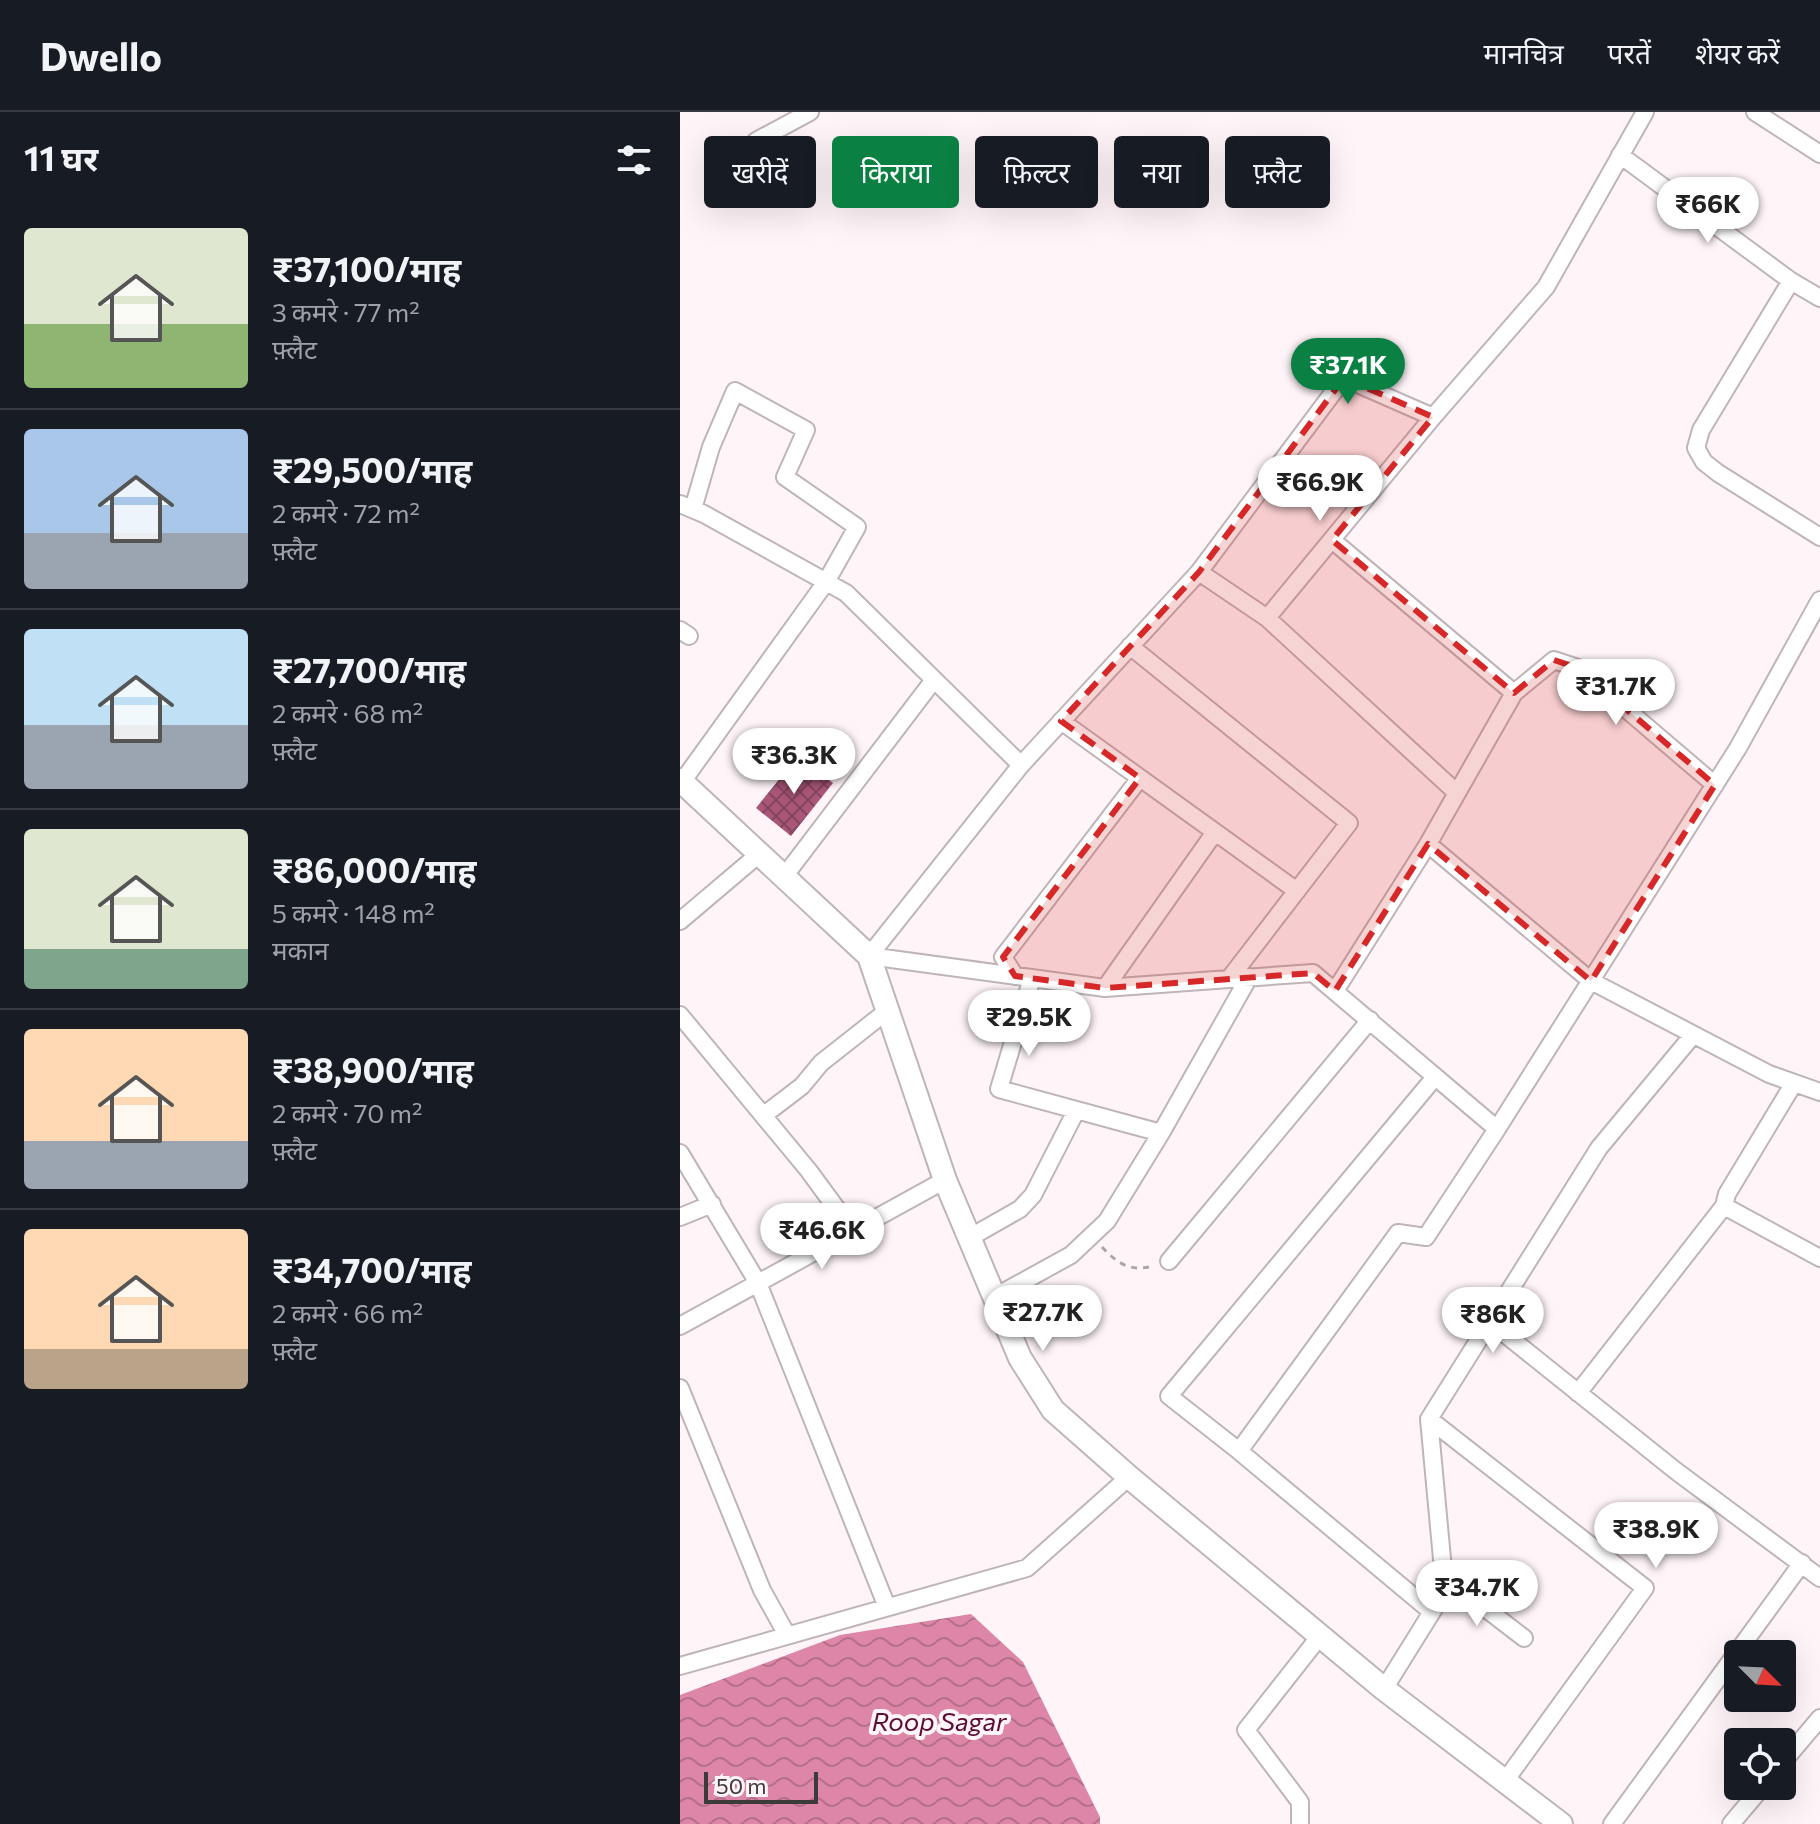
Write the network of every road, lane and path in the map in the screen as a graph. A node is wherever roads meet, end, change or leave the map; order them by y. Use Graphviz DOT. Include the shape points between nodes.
graph roads {
  1 [pos="810,112"];
  2 [pos="1645,112"];
  3 [pos="1755,112"];
  4 [pos="765,136"];
  5 [pos="1820,154"];
  6 [pos="1620,155"];
  7 [pos="1791,281"];
  8 [pos="1820,298"];
  9 [pos="1433,417"];
  10 [pos="686,506"];
  11 [pos="1820,537"];
  12 [pos="1332,540"];
  13 [pos="1199,572"];
  14 [pos="826,582"];
  15 [pos="1820,600"];
  16 [pos="1267,618"];
  17 [pos="1130,646"];
  18 [pos="933,681"];
  19 [pos="1514,693"];
  20 [pos="1061,721"];
  21 [pos="1021,765"];
  22 [pos="1140,778"];
  23 [pos="681,781"];
  24 [pos="1715,785"];
  25 [pos="1457,793"];
  26 [pos="1215,832"];
  27 [pos="1428,844"];
  28 [pos="758,855"];
  29 [pos="783,878"];
  30 [pos="1297,891"];
  31 [pos="680,921"];
  32 [pos="869,956"];
  33 [pos="1015,976"];
  34 [pos="1249,977"];
  35 [pos="1032,978"];
  36 [pos="1229,979"];
  37 [pos="1591,981"];
  38 [pos="1105,988"];
  39 [pos="1335,991"];
  40 [pos="887,1011"];
  41 [pos="680,1015"];
  42 [pos="1370,1020"];
  43 [pos="1693,1035"];
  44 [pos="1435,1077"];
  45 [pos="1794,1083"];
  46 [pos="1820,1092"];
  47 [pos="1076,1111"];
  48 [pos="764,1115"];
  49 [pos="1497,1129"];
  50 [pos="1161,1133"];
  51 [pos="680,1153"];
  52 [pos="945,1180"];
  53 [pos="712,1204"];
  54 [pos="1724,1206"];
  55 [pos="680,1217"];
  56 [pos="853,1231"];
  57 [pos="1091,1236"];
  58 [pos="969,1238"];
  59 [pos="1820,1258"];
  60 [pos="1169,1261"];
  61 [pos="758,1283"];
  62 [pos="993,1298"];
  63 [pos="1490,1322"];
  64 [pos="680,1326"];
  65 [pos="680,1388"];
  66 [pos="1578,1393"];
  67 [pos="1429,1419"];
  68 [pos="1239,1451"];
  69 [pos="1129,1477"];
  70 [pos="1802,1563"];
  71 [pos="1820,1578"];
  72 [pos="1445,1591"];
  73 [pos="887,1607"];
  74 [pos="1432,1612"];
  75 [pos="787,1635"];
  76 [pos="1320,1636"];
  77 [pos="1524,1638"];
  78 [pos="680,1666"];
  79 [pos="1384,1689"];
  80 [pos="1820,1718"];
  81 [pos="1796,1746"];
  82 [pos="1505,1781"];
  83 [pos="1751,1800"];
  84 [pos="1300,1824"];
  85 [pos="1561,1824"];
  86 [pos="1612,1824"];
  87 [pos="1731,1824"];
  1 -- 4 [label="street"];
  2 -- 6 [label="street"];
  3 -- 5 [label="street"];
  6 -- 7 [label="street"];
  6 -- 9 [label="street" via="1546,287"];
  7 -- 8 [label="street"];
  7 -- 11 [label="street" via="1701,430 1696,448 1718,473"];
  9 -- 12 [label="street"];
  9 -- 13 [label="street" via="1344,378"];
  10 -- 14 [label="street"];
  10 -- 14 [label="street" via="735,391 806,430 785,477 857,527"];
  12 -- 16 [label="street"];
  12 -- 19 [label="street"];
  13 -- 16 [label="street"];
  13 -- 17 [label="street"];
  14 -- 18 [label="street" via="846,593"];
  14 -- 23 [label="street"];
  15 -- 24 [label="street"];
  16 -- 25 [label="street"];
  17 -- 20 [label="street"];
  17 -- 30 [label="street" via="1349,823"];
  18 -- 21 [label="street"];
  18 -- 29 [label="street"];
  19 -- 24 [label="street" via="1554,660 1578,668"];
  19 -- 25 [label="street"];
  20 -- 21 [label="street"];
  20 -- 22 [label="street"];
  21 -- 32 [label="street"];
  22 -- 26 [label="street"];
  22 -- 33 [label="street" via="1003,957"];
  23 -- 28 [label="street"];
  24 -- 37 [label="street"];
  25 -- 27 [label="street"];
  26 -- 30 [label="street"];
  26 -- 38 [label="street"];
  27 -- 37 [label="street"];
  27 -- 39 [label="street"];
  28 -- 29 [label="street"];
  28 -- 31 [label="street"];
  29 -- 32 [label="street"];
  30 -- 36 [label="street"];
  32 -- 33 [label="street"];
  32 -- 40 [label="street"];
  33 -- 35 [label="street"];
  34 -- 36 [label="street"];
  34 -- 39 [label="street" via="1313,973"];
  34 -- 50 [label="street"];
  35 -- 38 [label="street"];
  35 -- 47 [label="street" via="999,1089"];
  36 -- 38 [label="street"];
  37 -- 43 [label="street"];
  37 -- 49 [label="street"];
  39 -- 42 [label="street"];
  40 -- 48 [label="street"];
  40 -- 52 [label="street"];
  41 -- 48 [label="street"];
  42 -- 44 [label="street"];
  42 -- 60 [label="street"];
  43 -- 45 [label="street"];
  43 -- 63 [label="street" via="1599,1148"];
  44 -- 49 [label="street"];
  44 -- 68 [label="street" via="1169,1396"];
  45 -- 46 [label="street"];
  45 -- 54 [label="street"];
  47 -- 50 [label="street"];
  47 -- 58 [label="street" via="1033,1195 1020,1209"];
  48 -- 56 [label="street"];
  49 -- 68 [label="street" via="1426,1237 1398,1233"];
  50 -- 57 [label="street" via="1107,1221"];
  51 -- 53 [label="street"];
  52 -- 56 [label="street"];
  52 -- 58 [label="street"];
  53 -- 55 [label="street"];
  53 -- 61 [label="street"];
  54 -- 59 [label="street"];
  54 -- 66 [label="street"];
  56 -- 61 [label="street"];
  57 -- 60 [label="path" via="1118,1264 1138,1270"];
  57 -- 62 [label="street" via="1071,1255"];
  58 -- 62 [label="street"];
  61 -- 64 [label="street"];
  61 -- 73 [label="street"];
  62 -- 69 [label="street" via="1020,1358 1053,1410"];
  63 -- 66 [label="street"];
  63 -- 67 [label="street"];
  65 -- 75 [label="street" via="762,1590"];
  66 -- 70 [label="street"];
  67 -- 72 [label="street"];
  67 -- 82 [label="street" via="1645,1588"];
  68 -- 74 [label="street"];
  69 -- 73 [label="street" via="1027,1568"];
  69 -- 76 [label="street"];
  70 -- 71 [label="street"];
  70 -- 86 [label="street"];
  72 -- 74 [label="street"];
  72 -- 77 [label="street" via="1485,1608"];
  73 -- 75 [label="street"];
  74 -- 79 [label="street"];
  75 -- 78 [label="street"];
  76 -- 79 [label="street"];
  76 -- 84 [label="street" via="1246,1730 1300,1802"];
  79 -- 82 [label="street"];
  80 -- 81 [label="street"];
  82 -- 85 [label="street"];
  83 -- 87 [label="street"];
}
